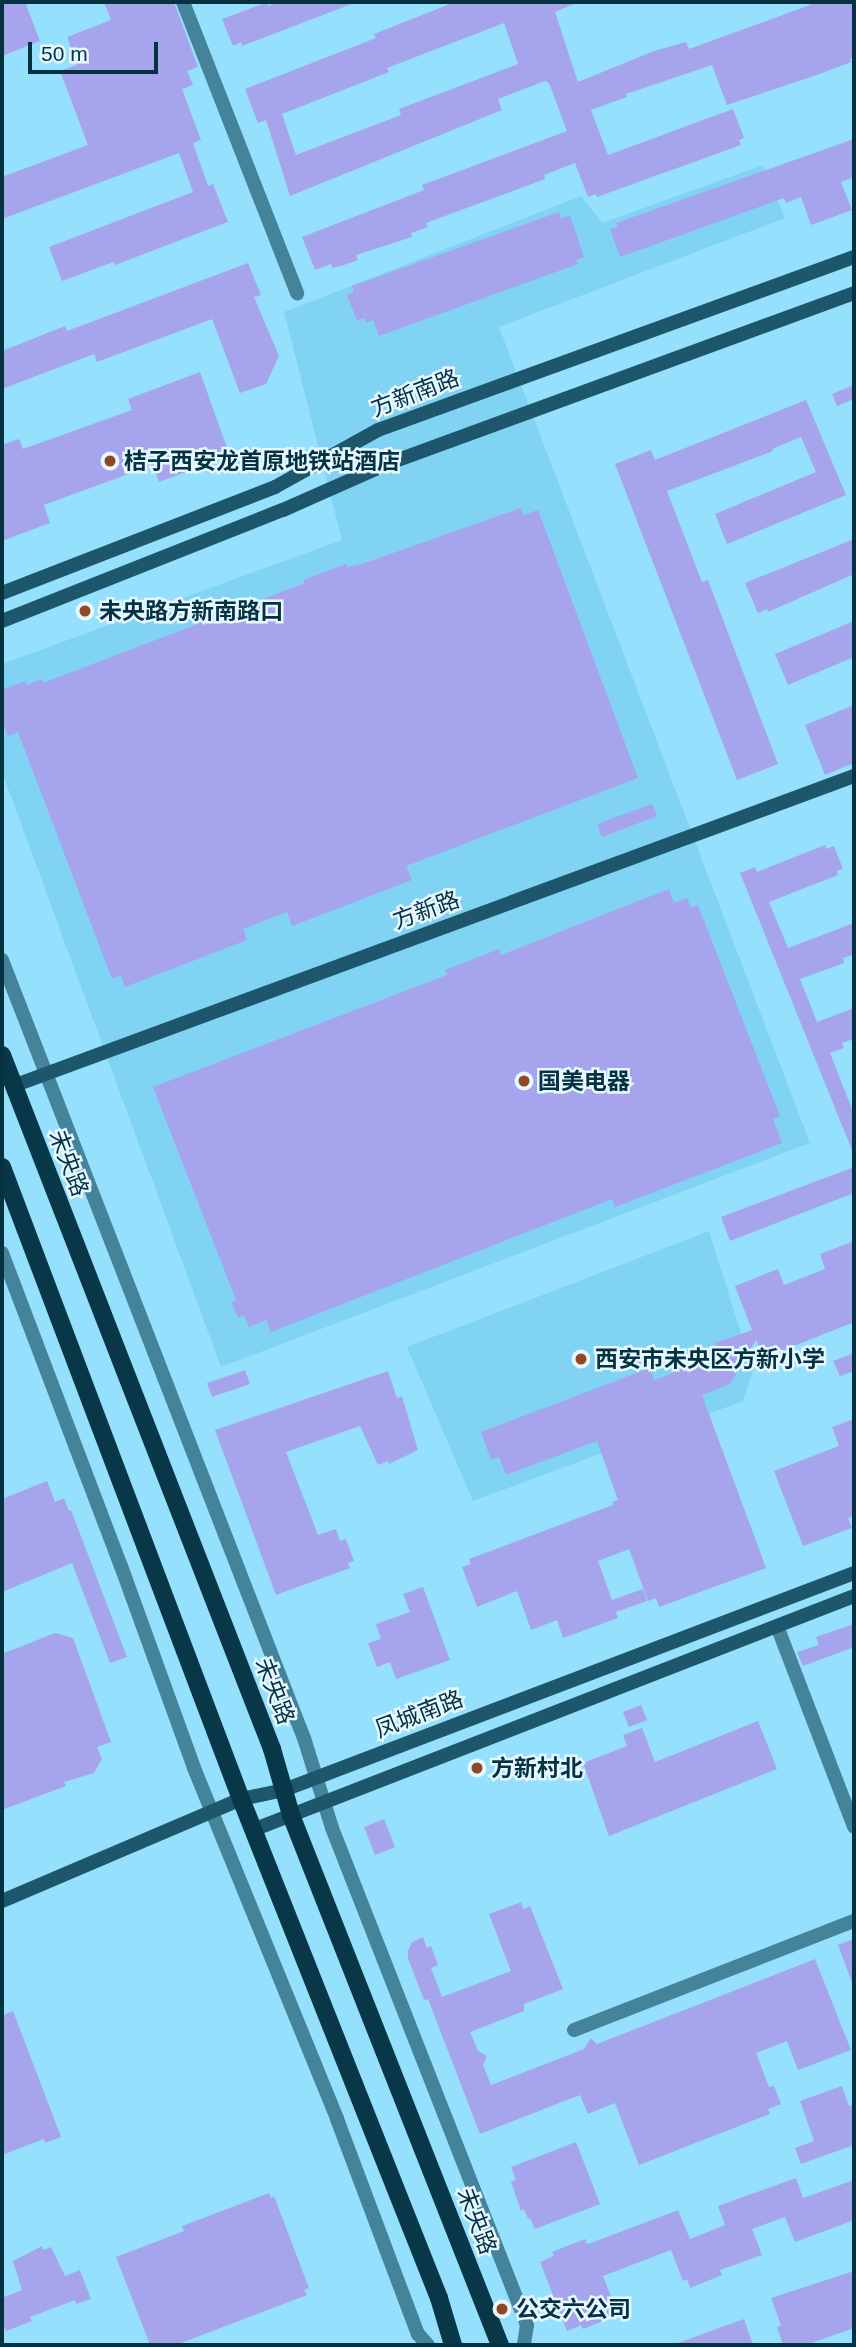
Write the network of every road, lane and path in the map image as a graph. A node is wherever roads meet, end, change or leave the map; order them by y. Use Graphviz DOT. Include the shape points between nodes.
graph roads {
  1 [pos="183,2"];
  2 [pos="854,257"];
  3 [pos="297,293"];
  4 [pos="854,293"];
  5 [pos="2,593"];
  6 [pos="2,621"];
  7 [pos="854,776"];
  8 [pos="2,960"];
  9 [pos="2,1055"];
  10 [pos="46,1074"];
  11 [pos="13,1086"];
  12 [pos="2,1167"];
  13 [pos="2,1253"];
  14 [pos="854,1573"];
  15 [pos="854,1596"];
  16 [pos="777,1626"];
  17 [pos="316,1777"];
  18 [pos="284,1790"];
  19 [pos="241,1800"];
  20 [pos="324,1803"];
  21 [pos="211,1812"];
  22 [pos="292,1815"];
  23 [pos="854,1827"];
  24 [pos="253,1830"];
  25 [pos="2,1902"];
  26 [pos="854,1921"];
  27 [pos="574,2030"];
  28 [pos="428,2345"];
  29 [pos="453,2345"];
  30 [pos="500,2345"];
  31 [pos="524,2345"];
  1 -- 3 [label="street"];
  2 -- 5 [label="street, 方新南路" via="377,430 275,487"];
  4 -- 6 [label="street" via="387,464"];
  7 -- 10 [label="street, 方新路"];
  8 -- 10 [label="street"];
  9 -- 11 [label="main road, 未央路"];
  10 -- 11 [label="street, 方新路"];
  10 -- 17 [label="street"];
  11 -- 18 [label="main road, 未央路" via="272,1749"];
  12 -- 19 [label="main road"];
  13 -- 21 [label="street"];
  14 -- 17 [label="street, 凤城南路"];
  15 -- 16 [label="street, 凤城南路"];
  16 -- 20 [label="street, 凤城南路"];
  16 -- 23 [label="street"];
  17 -- 18 [label="street, 凤城南路"];
  17 -- 20 [label="street"];
  18 -- 19 [label="street, 凤城南路"];
  18 -- 22 [label="main road, 未央路"];
  19 -- 21 [label="street, 凤城南路"];
  19 -- 24 [label="main road"];
  20 -- 22 [label="street, 凤城南路"];
  20 -- 31 [label="street" via="527,2325"];
  21 -- 25 [label="street, 凤城南路"];
  21 -- 28 [label="street" via="337,2119 418,2334"];
  22 -- 24 [label="street, 凤城南路"];
  22 -- 30 [label="main road, 未央路"];
  24 -- 29 [label="main road" via="439,2298"];
  26 -- 27 [label="street"];
}
